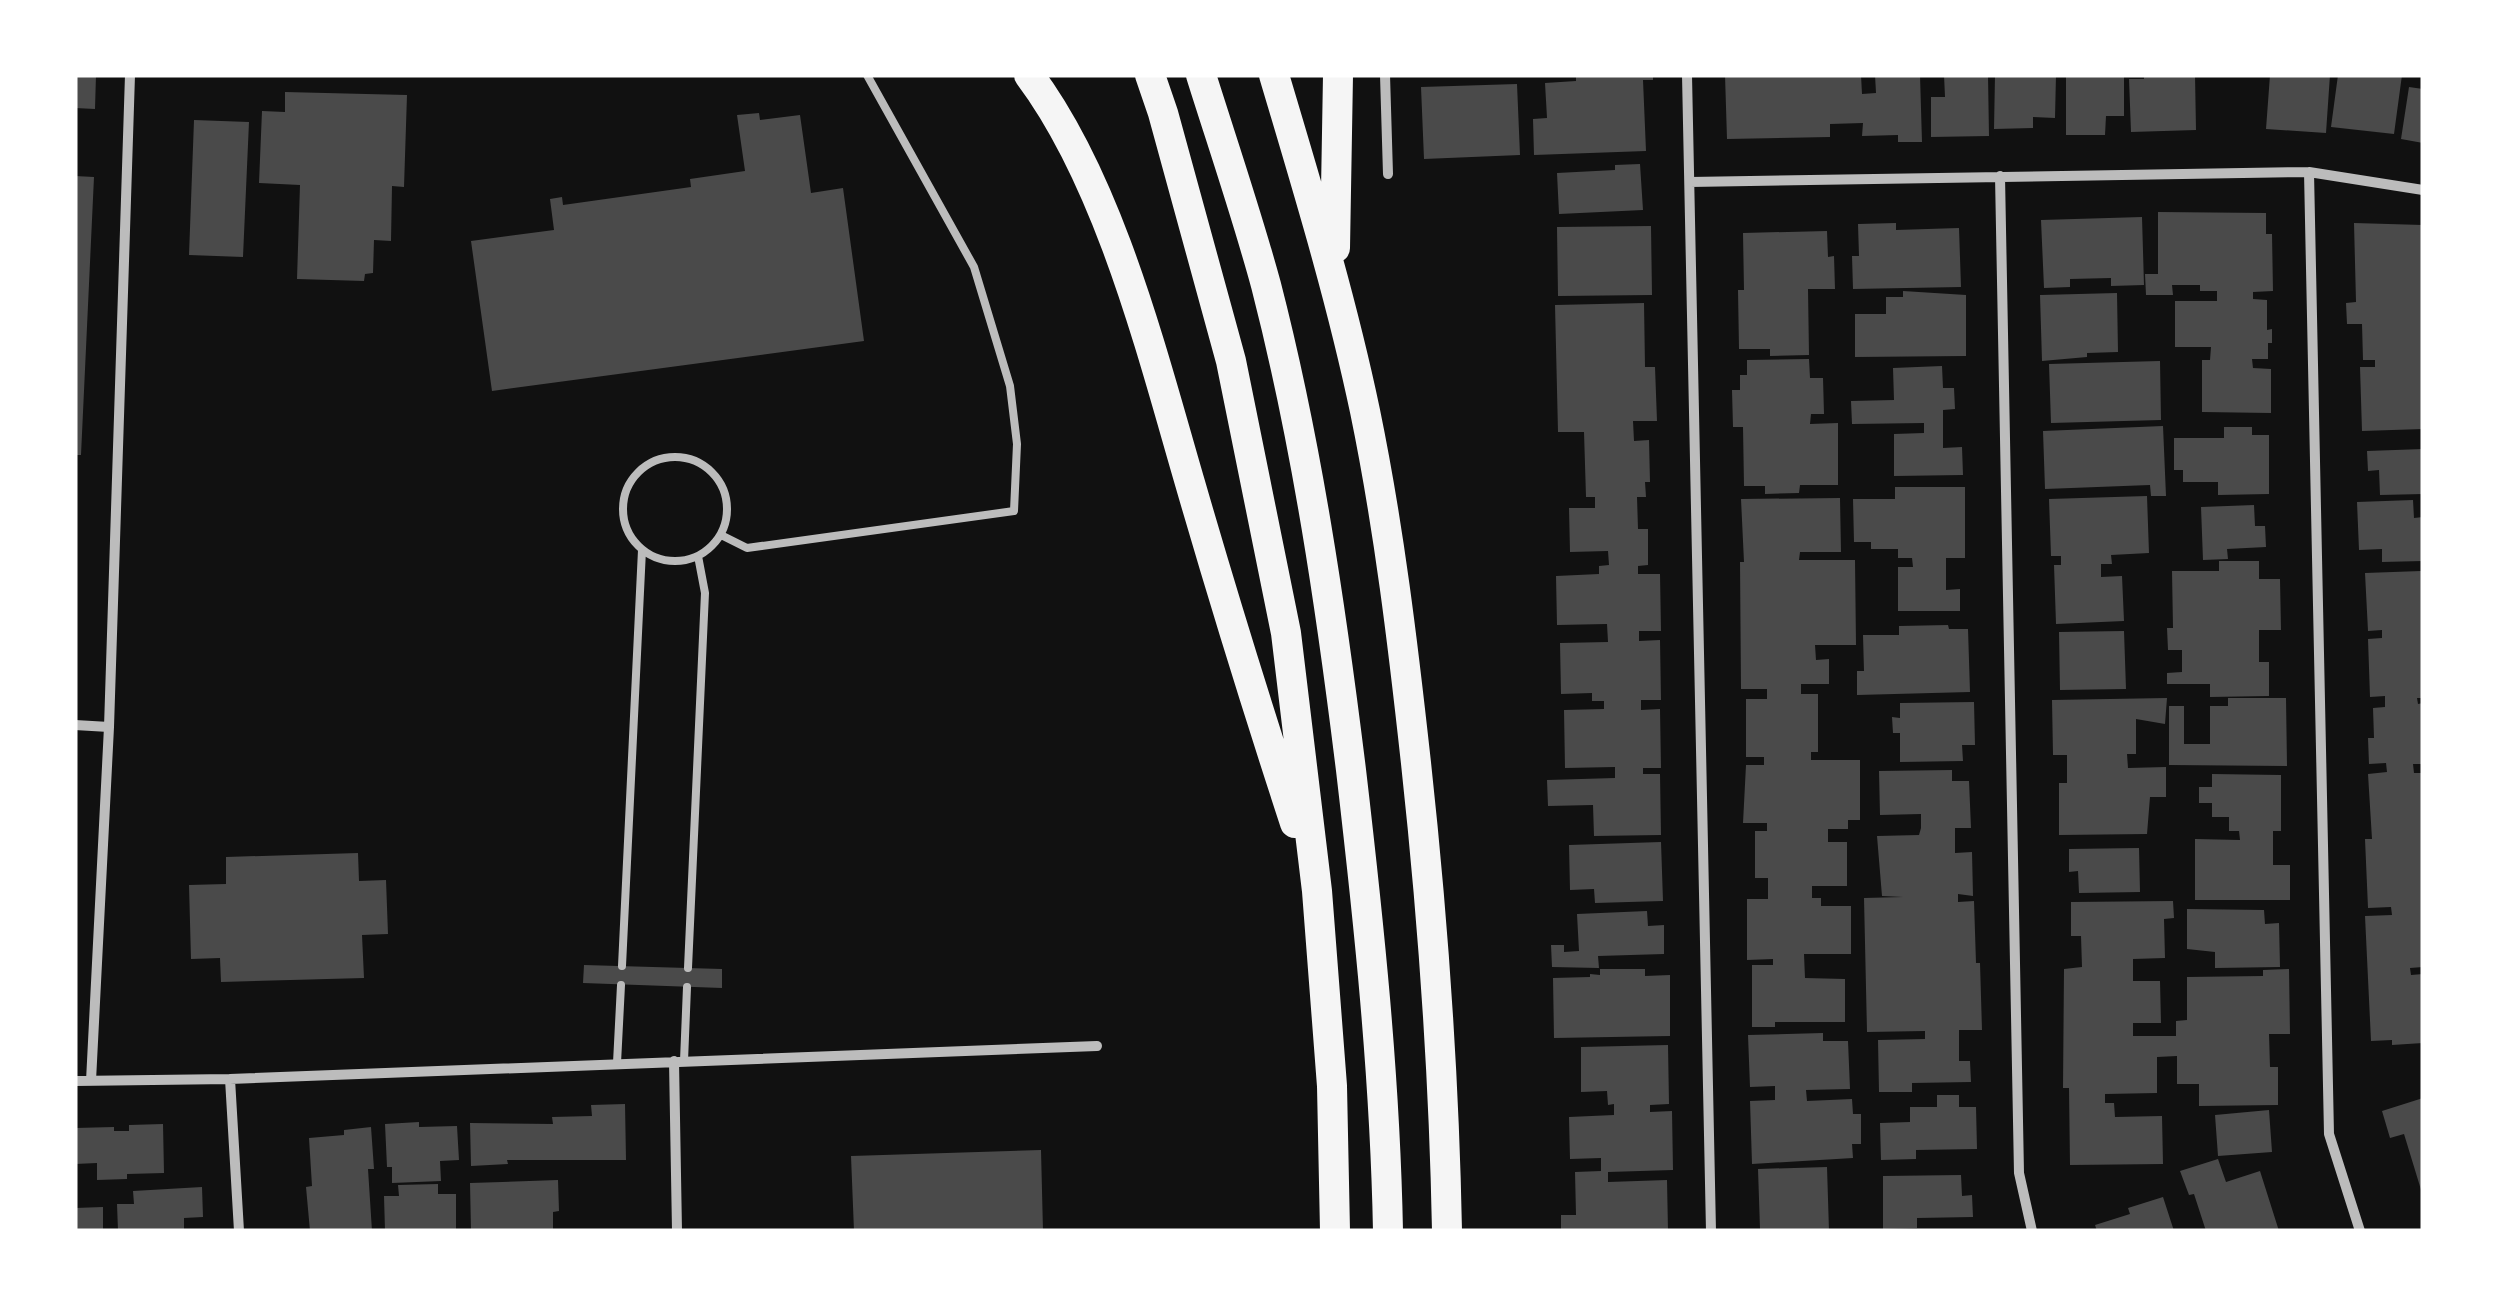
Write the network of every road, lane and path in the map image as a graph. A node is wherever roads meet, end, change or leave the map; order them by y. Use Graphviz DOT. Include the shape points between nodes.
graph roads {
  1 [pos="130,75"];
  2 [pos="867,75"];
  3 [pos="1030,75"];
  4 [pos="1150,75"];
  5 [pos="1202,75"];
  6 [pos="1274,75"];
  7 [pos="1338,75"];
  8 [pos="1385,75"];
  9 [pos="1687,75"];
  10 [pos="2310,172"];
  11 [pos="1388,174"];
  12 [pos="2000,176"];
  13 [pos="1690,182"];
  14 [pos="2423,190"];
  15 [pos="1334,276"];
  16 [pos="721,535"];
  17 [pos="642,550"];
  18 [pos="698,556"];
  19 [pos="75,725"];
  20 [pos="109,727"];
  21 [pos="1317,890"];
  22 [pos="622,966"];
  23 [pos="688,968"];
  24 [pos="620,985"];
  25 [pos="687,987"];
  26 [pos="1097,1046"];
  27 [pos="679,1061"];
  28 [pos="617,1063"];
  29 [pos="230,1079"];
  30 [pos="75,1081"];
  31 [pos="91,1081"];
  32 [pos="239,1231"];
  33 [pos="677,1231"];
  34 [pos="1335,1231"];
  35 [pos="1388,1231"];
  36 [pos="1447,1231"];
  37 [pos="1711,1231"];
  38 [pos="2032,1231"];
  39 [pos="2360,1231"];
  1 -- 20 [label="street"];
  2 -- 16 [label="lane" via="974,267 1010,386 1017,444 1014,511 747,548"];
  3 -- 21 [label="highway" via="1107,221"];
  4 -- 21 [label="highway" via="1231,361 1286,634"];
  5 -- 35 [label="highway" via="1266,286 1334,636 1373,952"];
  6 -- 15 [label="highway"];
  7 -- 15 [label="highway"];
  8 -- 11 [label="street"];
  9 -- 13 [label="street"];
  10 -- 12 [label="street"];
  10 -- 14 [label="street"];
  10 -- 39 [label="street" via="2330,1134"];
  12 -- 13 [label="street"];
  12 -- 38 [label="street" via="2019,1172"];
  13 -- 37 [label="street"];
  15 -- 36 [label="highway" via="1402,634 1436,990"];
  16 -- 17 [label="lane" via="727,518 720,482 692,460 674,457 641,470 624,501 630,536"];
  16 -- 18 [label="lane"];
  17 -- 18 [label="lane" via="678,562"];
  17 -- 22 [label="lane"];
  18 -- 23 [label="lane" via="705,593"];
  19 -- 20 [label="street"];
  20 -- 31 [label="street"];
  21 -- 34 [label="highway"];
  24 -- 28 [label="lane"];
  25 -- 27 [label="lane"];
  26 -- 27 [label="street"];
  27 -- 28 [label="street"];
  27 -- 33 [label="street"];
  28 -- 29 [label="street"];
  29 -- 31 [label="street"];
  29 -- 32 [label="street"];
  30 -- 31 [label="street"];
}
